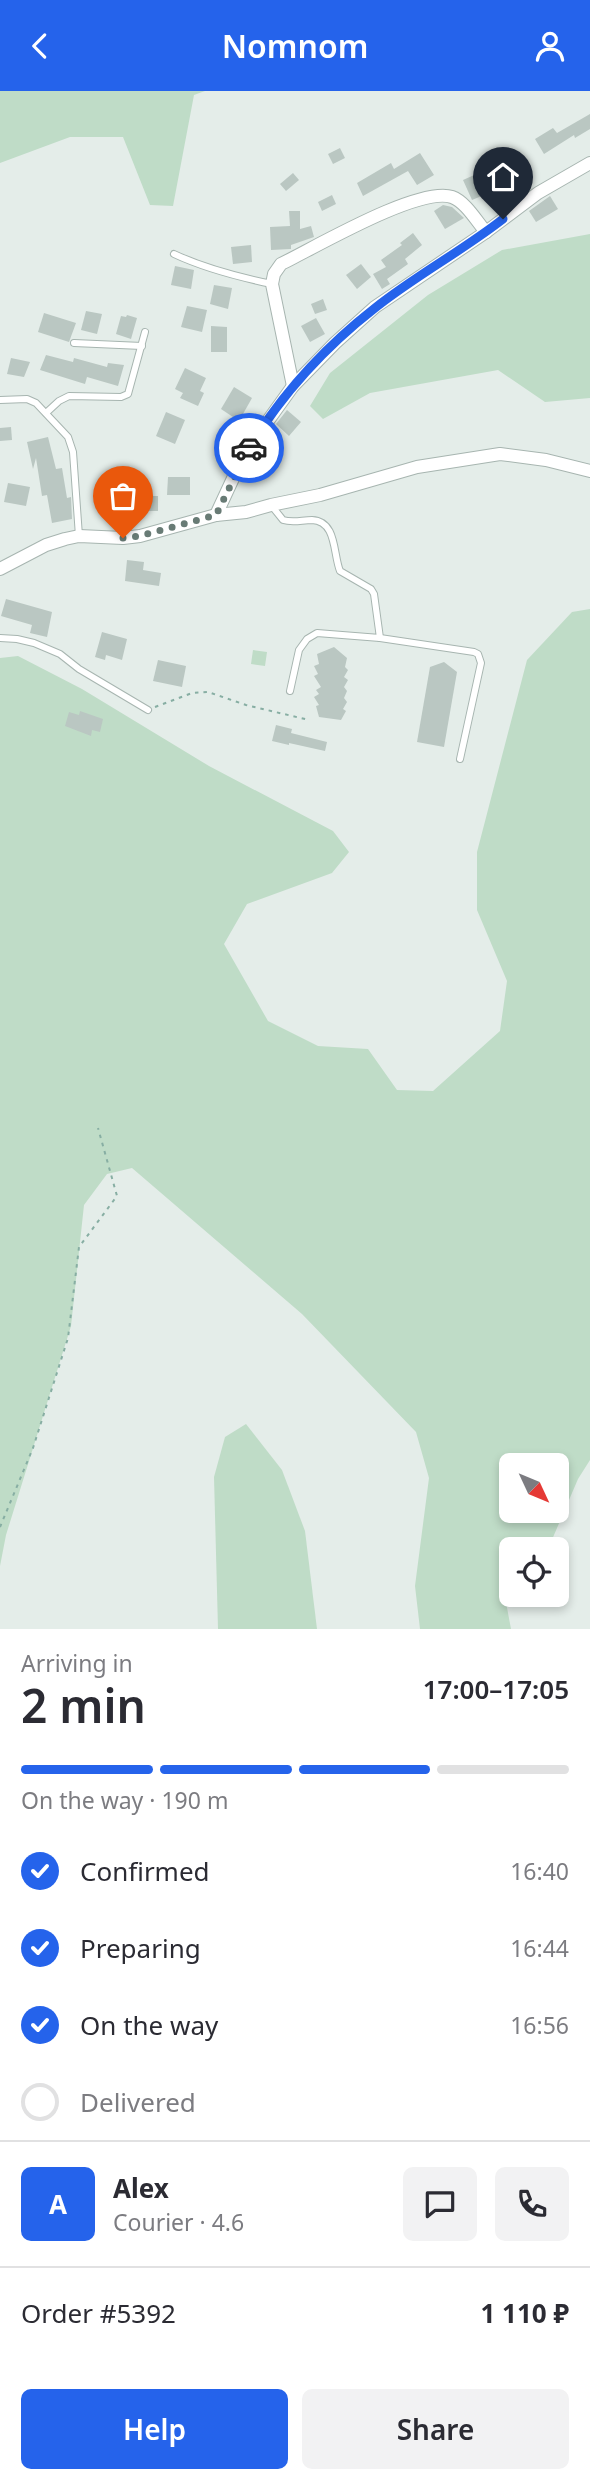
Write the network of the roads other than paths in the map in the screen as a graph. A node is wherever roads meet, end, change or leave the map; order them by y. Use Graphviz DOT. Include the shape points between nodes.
graph roads {
  1 [pos="590,163"];
  2 [pos="486,232"];
  3 [pos="174,254"];
  4 [pos="272,284"];
  5 [pos="145,333"];
  6 [pos="74,343"];
  7 [pos="142,346"];
  8 [pos="293,386"];
  9 [pos="0,400"];
  10 [pos="46,413"];
  11 [pos="590,471"];
  12 [pos="271,505"];
  13 [pos="216,515"];
  14 [pos="79,536"];
  15 [pos="0,569"];
  16 [pos="0,638"];
  17 [pos="380,638"];
  18 [pos="290,691"];
  19 [pos="148,711"];
  20 [pos="460,759"];
  1 -- 2 [label="street" via="538,193"];
  2 -- 4 [label="street" via="452,197 403,205 281,264"];
  2 -- 8 [label="street" via="375,307"];
  3 -- 4 [label="lane"];
  4 -- 8 [label="street"];
  5 -- 7 [label="lane"];
  6 -- 7 [label="lane"];
  7 -- 10 [label="lane" via="128,394 69,396"];
  8 -- 13 [label="street" via="242,459"];
  9 -- 10 [label="lane" via="27,399"];
  10 -- 14 [label="lane" via="68,437 73,452"];
  11 -- 12 [label="street" via="500,454 417,467"];
  12 -- 13 [label="street"];
  12 -- 17 [label="lane" via="283,520 314,520 328,529 340,571 374,594"];
  13 -- 14 [label="street" via="140,536"];
  14 -- 15 [label="street" via="46,545"];
  16 -- 19 [label="lane" via="34,643 60,655"];
  17 -- 18 [label="lane" via="317,633 299,650"];
  17 -- 20 [label="lane" via="478,654 481,663"];
}
